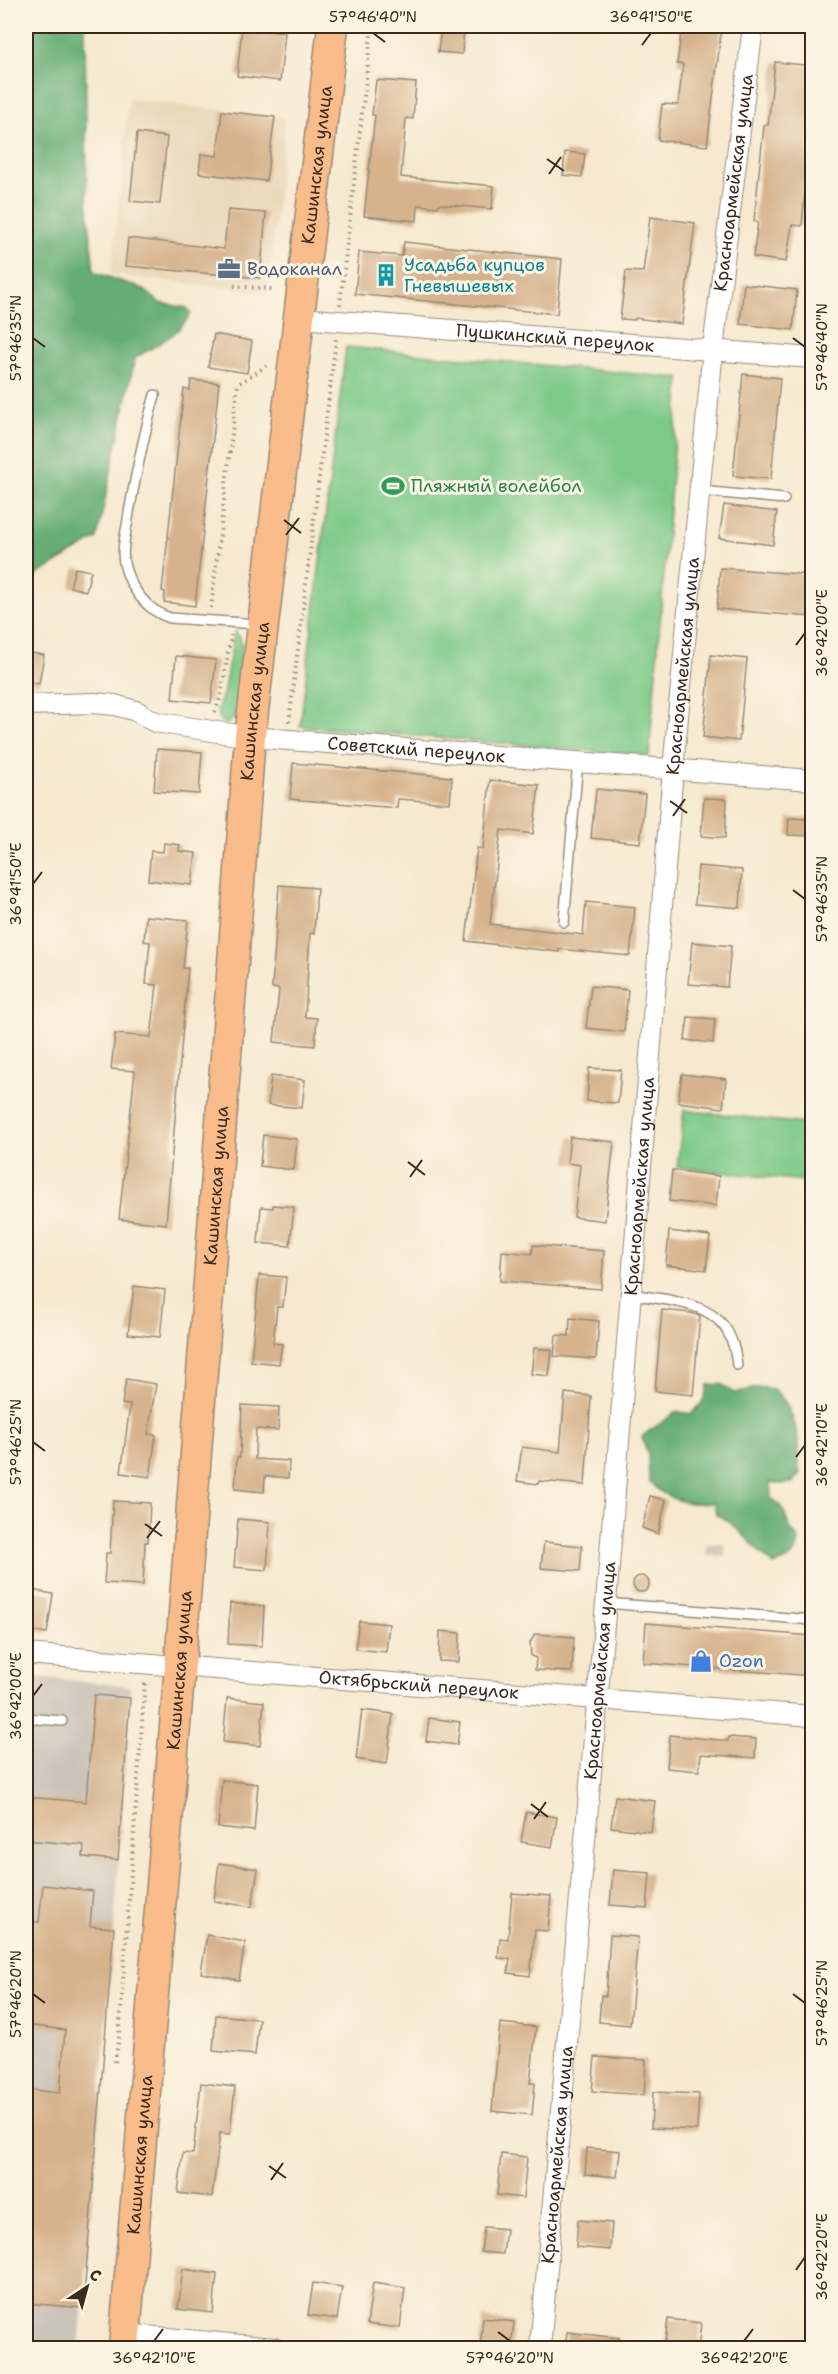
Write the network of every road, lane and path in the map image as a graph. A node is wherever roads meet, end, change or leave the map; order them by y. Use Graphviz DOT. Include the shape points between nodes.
graph roads {
  1 [pos="333,26"];
  2 [pos="372,26"];
  3 [pos="753,26"];
  4 [pos="234,286"];
  5 [pos="272,289"];
  6 [pos="300,318"];
  7 [pos="338,321"];
  8 [pos="713,349"];
  9 [pos="813,358"];
  10 [pos="266,366"];
  11 [pos="155,395"];
  12 [pos="700,491"];
  13 [pos="784,499"];
  14 [pos="209,621"];
  15 [pos="249,624"];
  16 [pos="26,705"];
  17 [pos="215,731"];
  18 [pos="250,736"];
  19 [pos="286,740"];
  20 [pos="578,761"];
  21 [pos="673,769"];
  22 [pos="813,780"];
  23 [pos="564,922"];
  24 [pos="631,1294"];
  25 [pos="737,1365"];
  26 [pos="606,1604"];
  27 [pos="813,1620"];
  28 [pos="26,1654"];
  29 [pos="146,1662"];
  30 [pos="180,1665"];
  31 [pos="597,1698"];
  32 [pos="813,1716"];
  33 [pos="26,1718"];
  34 [pos="62,1721"];
  35 [pos="115,2062"];
  36 [pos="125,2341"];
  37 [pos="274,2349"];
  38 [pos="540,2349"];
  1 -- 6 [label="main road, Кашинская улица"];
  2 -- 7 [label="path"];
  3 -- 8 [label="street, Красноармейская улица"];
  4 -- 5 [label="path"];
  6 -- 7 [label="street, Пушкинский переулок"];
  6 -- 15 [label="main road, Кашинская улица"];
  7 -- 8 [label="street, Пушкинский переулок"];
  7 -- 19 [label="path"];
  8 -- 9 [label="street, Пушкинский переулок"];
  8 -- 12 [label="street, Красноармейская улица"];
  10 -- 14 [label="path" via="238,384"];
  11 -- 14 [label="lane" via="140,448 124,562 136,591 160,615"];
  12 -- 13 [label="lane"];
  12 -- 21 [label="street, Красноармейская улица"];
  14 -- 15 [label="lane"];
  15 -- 17 [label="path" via="228,644"];
  15 -- 18 [label="main road, Кашинская улица"];
  16 -- 17 [label="street, Советский переулок" via="115,705 155,722"];
  17 -- 18 [label="street, Советский переулок"];
  18 -- 19 [label="street, Советский переулок"];
  18 -- 30 [label="main road, Кашинская улица"];
  19 -- 20 [label="street, Советский переулок"];
  20 -- 21 [label="street, Советский переулок"];
  20 -- 23 [label="lane"];
  21 -- 22 [label="street, Советский переулок"];
  21 -- 24 [label="street, Красноармейская улица"];
  24 -- 25 [label="lane" via="710,1312 732,1340"];
  24 -- 26 [label="street, Красноармейская улица"];
  26 -- 27 [label="lane"];
  26 -- 31 [label="street, Красноармейская улица"];
  28 -- 29 [label="street, Октябрьский переулок"];
  29 -- 30 [label="street, Октябрьский переулок"];
  29 -- 35 [label="path"];
  30 -- 31 [label="street, Октябрьский переулок"];
  30 -- 36 [label="main road, Кашинская улица"];
  31 -- 32 [label="street, Октябрьский переулок"];
  31 -- 38 [label="street, Красноармейская улица"];
  33 -- 34 [label="lane"];
  36 -- 37 [label="street"];
}
